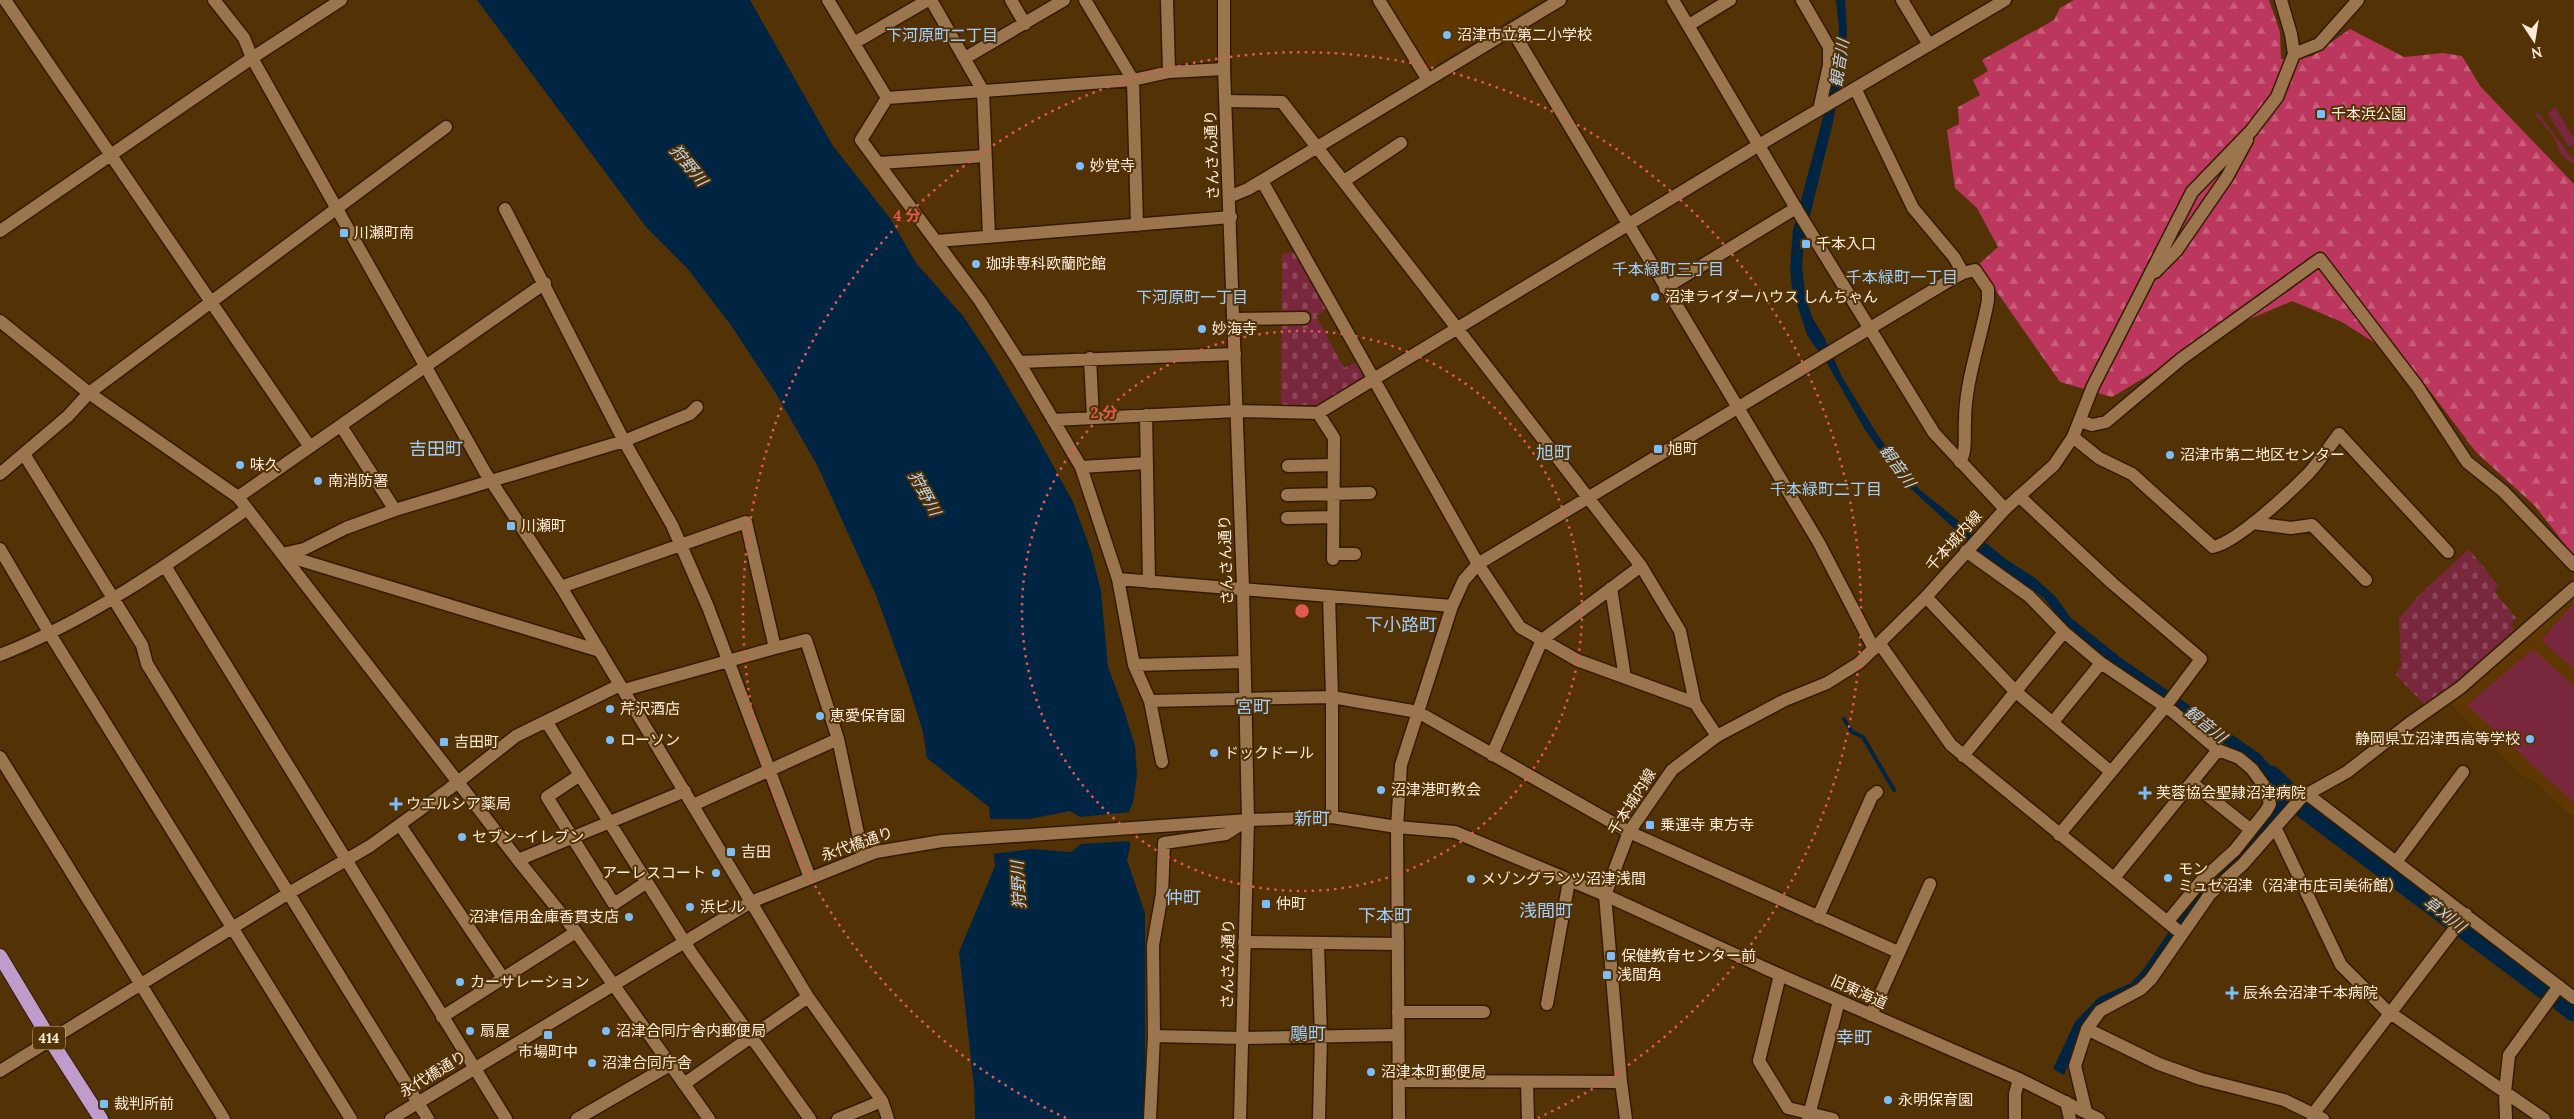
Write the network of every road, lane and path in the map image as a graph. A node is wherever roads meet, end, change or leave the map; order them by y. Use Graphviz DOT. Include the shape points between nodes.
graph roads {
  1 [pos="5,0"];
  2 [pos="214,0"];
  3 [pos="341,0"];
  4 [pos="828,0"];
  5 [pos="929,0"];
  6 [pos="1011,0"];
  7 [pos="1064,0"];
  8 [pos="1085,0"];
  9 [pos="1166,0"];
  10 [pos="1224,0"];
  11 [pos="1379,0"];
  12 [pos="1560,0"];
  13 [pos="1673,0"];
  14 [pos="1730,0"];
  15 [pos="1802,0"];
  16 [pos="1902,0"];
  17 [pos="2005,0"];
  18 [pos="2280,0"];
  19 [pos="2358,0"];
  20 [pos="1025,24"];
  21 [pos="1689,26"];
  22 [pos="1512,30"];
  23 [pos="854,43"];
  24 [pos="1929,45"];
  25 [pos="2294,54"];
  26 [pos="252,58"];
  27 [pos="965,58"];
  28 [pos="1224,69"];
  29 [pos="1169,72"];
  30 [pos="1133,80"];
  31 [pos="1428,80"];
  32 [pos="1856,90"];
  33 [pos="983,91"];
  34 [pos="887,98"];
  35 [pos="1226,101"];
  36 [pos="1821,109"];
  37 [pos="446,127"];
  38 [pos="2251,131"];
  39 [pos="1401,142"];
  40 [pos="1759,145"];
  41 [pos="1317,147"];
  42 [pos="111,155"];
  43 [pos="985,156"];
  44 [pos="878,163"];
  45 [pos="1262,181"];
  46 [pos="1344,181"];
  47 [pos="1229,197"];
  48 [pos="336,208"];
  49 [pos="505,208"];
  50 [pos="1797,209"];
  51 [pos="1230,217"];
  52 [pos="1137,225"];
  53 [pos="1628,225"];
  54 [pos="0,232"];
  55 [pos="989,236"];
  56 [pos="937,241"];
  57 [pos="1963,273"];
  58 [pos="2152,274"];
  59 [pos="545,284"];
  60 [pos="1665,288"];
  61 [pos="210,302"];
  62 [pos="1304,318"];
  63 [pos="1234,319"];
  64 [pos="0,321"];
  65 [pos="1456,329"];
  66 [pos="1869,329"];
  67 [pos="1235,354"];
  68 [pos="1090,358"];
  69 [pos="1019,362"];
  70 [pos="425,368"];
  71 [pos="1374,379"];
  72 [pos="89,393"];
  73 [pos="697,407"];
  74 [pos="1739,408"];
  75 [pos="1237,410"];
  76 [pos="1318,414"];
  77 [pos="1146,415"];
  78 [pos="1093,418"];
  79 [pos="1053,420"];
  80 [pos="2080,421"];
  81 [pos="341,426"];
  82 [pos="2072,437"];
  83 [pos="624,441"];
  84 [pos="310,447"];
  85 [pos="24,454"];
  86 [pos="1960,462"];
  87 [pos="1147,463"];
  88 [pos="1334,465"];
  89 [pos="1288,466"];
  90 [pos="1081,468"];
  91 [pos="0,474"];
  92 [pos="492,482"];
  93 [pos="1370,493"];
  94 [pos="1334,494"];
  95 [pos="1286,496"];
  96 [pos="2019,496"];
  97 [pos="238,497"];
  98 [pos="1588,498"];
  99 [pos="247,509"];
  100 [pos="2005,509"];
  101 [pos="395,510"];
  102 [pos="1334,517"];
  103 [pos="1287,518"];
  104 [pos="2253,523"];
  105 [pos="680,545"];
  106 [pos="0,549"];
  107 [pos="1968,549"];
  108 [pos="2448,552"];
  109 [pos="282,554"];
  110 [pos="1355,554"];
  111 [pos="1478,564"];
  112 [pos="2574,565"];
  113 [pos="164,566"];
  114 [pos="1641,566"];
  115 [pos="1118,579"];
  116 [pos="2366,580"];
  117 [pos="1149,582"];
  118 [pos="561,587"];
  119 [pos="1243,588"];
  120 [pos="1611,588"];
  121 [pos="2574,588"];
  122 [pos="1329,596"];
  123 [pos="1926,597"];
  124 [pos="113,598"];
  125 [pos="1452,606"];
  126 [pos="2064,632"];
  127 [pos="50,634"];
  128 [pos="1542,640"];
  129 [pos="1877,647"];
  130 [pos="776,648"];
  131 [pos="600,650"];
  132 [pos="0,656"];
  133 [pos="727,661"];
  134 [pos="1244,662"];
  135 [pos="2102,663"];
  136 [pos="1134,665"];
  137 [pos="1625,678"];
  138 [pos="622,688"];
  139 [pos="2015,691"];
  140 [pos="1332,697"];
  141 [pos="1245,698"];
  142 [pos="1150,701"];
  143 [pos="1695,703"];
  144 [pos="2165,707"];
  145 [pos="1418,712"];
  146 [pos="546,721"];
  147 [pos="2053,722"];
  148 [pos="1718,736"];
  149 [pos="838,739"];
  150 [pos="2218,750"];
  151 [pos="1492,755"];
  152 [pos="1963,756"];
  153 [pos="0,757"];
  154 [pos="1162,762"];
  155 [pos="769,771"];
  156 [pos="2111,772"];
  157 [pos="2463,772"];
  158 [pos="580,776"];
  159 [pos="457,782"];
  160 [pos="2192,783"];
  161 [pos="685,791"];
  162 [pos="1877,792"];
  163 [pos="2307,794"];
  164 [pos="2270,804"];
  165 [pos="693,805"];
  166 [pos="2290,812"];
  167 [pos="1332,817"];
  168 [pos="1248,820"];
  169 [pos="610,823"];
  170 [pos="400,825"];
  171 [pos="1397,826"];
  172 [pos="2276,829"];
  173 [pos="2251,830"];
  174 [pos="1629,832"];
  175 [pos="2059,835"];
  176 [pos="572,838"];
  177 [pos="863,857"];
  178 [pos="347,860"];
  179 [pos="518,860"];
  180 [pos="2396,862"];
  181 [pos="810,878"];
  182 [pos="2114,878"];
  183 [pos="1569,880"];
  184 [pos="647,882"];
  185 [pos="1930,884"];
  186 [pos="289,893"];
  187 [pos="1605,895"];
  188 [pos="751,902"];
  189 [pos="2466,914"];
  190 [pos="1818,917"];
  191 [pos="2168,922"];
  192 [pos="232,928"];
  193 [pos="576,932"];
  194 [pos="2182,934"];
  195 [pos="1244,942"];
  196 [pos="685,943"];
  197 [pos="1318,944"];
  198 [pos="1398,944"];
  199 [pos="1898,952"];
  200 [pos="0,956"];
  201 [pos="1780,975"];
  202 [pos="503,978"];
  203 [pos="140,985"];
  204 [pos="614,985"];
  205 [pos="2559,986"];
  206 [pos="808,997"];
  207 [pos="2574,998"];
  208 [pos="1840,1000"];
  209 [pos="1547,1004"];
  210 [pos="1398,1012"];
  211 [pos="1484,1012"];
  212 [pos="2391,1013"];
  213 [pos="1871,1015"];
  214 [pos="442,1017"];
  215 [pos="2087,1029"];
  216 [pos="1398,1035"];
  217 [pos="752,1036"];
  218 [pos="1154,1036"];
  219 [pos="1321,1036"];
  220 [pos="1242,1038"];
  221 [pos="51,1041"];
  222 [pos="670,1064"];
  223 [pos="474,1069"];
  224 [pos="0,1070"];
  225 [pos="2019,1079"];
  226 [pos="1399,1080"];
  227 [pos="1527,1082"];
  228 [pos="1621,1082"];
  229 [pos="684,1084"];
  230 [pos="2505,1092"];
  231 [pos="418,1102"];
  232 [pos="882,1102"];
  233 [pos="2066,1102"];
  234 [pos="595,1108"];
  235 [pos="2086,1112"];
  236 [pos="1809,1116"];
  237 [pos="2317,1118"];
  238 [pos="101,1119"];
  239 [pos="224,1119"];
  240 [pos="351,1119"];
  241 [pos="391,1119"];
  242 [pos="428,1119"];
  243 [pos="506,1119"];
  244 [pos="577,1119"];
  245 [pos="602,1119"];
  246 [pos="709,1119"];
  247 [pos="810,1119"];
  248 [pos="838,1119"];
  249 [pos="888,1119"];
  250 [pos="1150,1119"];
  251 [pos="1240,1119"];
  252 [pos="1319,1119"];
  253 [pos="1399,1119"];
  254 [pos="1528,1119"];
  255 [pos="1626,1119"];
  256 [pos="1833,1119"];
  257 [pos="2015,1119"];
  258 [pos="2070,1119"];
  259 [pos="2099,1119"];
  260 [pos="2506,1119"];
  261 [pos="2544,1119"];
  1 -- 42 [label="street"];
  2 -- 26 [label="street" via="244,38"];
  3 -- 26 [label="street"];
  4 -- 23 [label="street"];
  5 -- 23 [label="street"];
  5 -- 27 [label="street"];
  6 -- 20 [label="street"];
  7 -- 20 [label="street"];
  8 -- 30 [label="street"];
  9 -- 29 [label="street"];
  10 -- 28 [label="street, さんさん通り"];
  11 -- 31 [label="street"];
  12 -- 22 [label="street"];
  13 -- 21 [label="street"];
  14 -- 21 [label="street"];
  15 -- 36 [label="street" via="1829,47"];
  16 -- 24 [label="street"];
  17 -- 24 [label="street"];
  18 -- 25 [label="street"];
  19 -- 25 [label="street" via="2319,44"];
  20 -- 27 [label="street"];
  21 -- 40 [label="street"];
  22 -- 31 [label="street"];
  22 -- 53 [label="street"];
  23 -- 34 [label="street"];
  24 -- 32 [label="street"];
  25 -- 38 [label="street" via="2277,97"];
  26 -- 42 [label="street"];
  26 -- 48 [label="street"];
  27 -- 33 [label="street"];
  28 -- 29 [label="street"];
  28 -- 35 [label="street, さんさん通り"];
  29 -- 30 [label="street"];
  30 -- 33 [label="street"];
  30 -- 52 [label="street"];
  31 -- 41 [label="street"];
  32 -- 36 [label="street"];
  32 -- 57 [label="street" via="1913,208"];
  33 -- 34 [label="street"];
  33 -- 43 [label="street"];
  34 -- 44 [label="street" via="860,140"];
  35 -- 41 [label="street" via="1282,102"];
  35 -- 47 [label="street, さんさん通り"];
  36 -- 40 [label="street"];
  37 -- 48 [label="street"];
  38 -- 58 [label="street" via="2227,177 2176,250"];
  38 -- 58 [label="street, 千本城内線" via="2192,192"];
  39 -- 46 [label="street"];
  40 -- 50 [label="street"];
  40 -- 53 [label="street"];
  41 -- 45 [label="street"];
  41 -- 46 [label="street"];
  42 -- 54 [label="street"];
  42 -- 61 [label="street"];
  43 -- 44 [label="street"];
  43 -- 55 [label="street"];
  44 -- 56 [label="street"];
  45 -- 47 [label="street"];
  45 -- 71 [label="street"];
  46 -- 65 [label="street"];
  47 -- 51 [label="street, さんさん通り"];
  48 -- 61 [label="street"];
  48 -- 70 [label="street"];
  49 -- 59 [label="street"];
  50 -- 60 [label="street"];
  50 -- 66 [label="street"];
  51 -- 52 [label="street"];
  51 -- 63 [label="street, さんさん通り"];
  52 -- 55 [label="street"];
  53 -- 60 [label="street"];
  53 -- 65 [label="street"];
  55 -- 56 [label="street"];
  56 -- 69 [label="street"];
  57 -- 66 [label="street"];
  57 -- 86 [label="street" via="1977,272 1988,289 1988,300 1969,390 1964,453"];
  58 -- 80 [label="street, 千本城内線" via="2093,386"];
  59 -- 70 [label="street"];
  59 -- 83 [label="street"];
  60 -- 74 [label="street"];
  61 -- 72 [label="street"];
  61 -- 84 [label="street"];
  62 -- 63 [label="street"];
  63 -- 67 [label="street, さんさん通り"];
  64 -- 72 [label="street"];
  65 -- 71 [label="street"];
  65 -- 98 [label="street"];
  66 -- 74 [label="street"];
  66 -- 86 [label="street" via="1934,432"];
  67 -- 68 [label="street"];
  67 -- 75 [label="street, さんさん通り"];
  68 -- 69 [label="street"];
  68 -- 78 [label="street"];
  69 -- 79 [label="street"];
  70 -- 81 [label="street"];
  70 -- 92 [label="street"];
  71 -- 76 [label="street"];
  71 -- 111 [label="street"];
  72 -- 85 [label="street"];
  72 -- 97 [label="street"];
  73 -- 83 [label="street" via="690,414"];
  74 -- 98 [label="street"];
  74 -- 129 [label="street"];
  75 -- 76 [label="street"];
  75 -- 77 [label="street"];
  75 -- 119 [label="street, さんさん通り"];
  76 -- 88 [label="street" via="1334,438"];
  77 -- 78 [label="street"];
  77 -- 87 [label="street"];
  78 -- 79 [label="street"];
  79 -- 90 [label="street"];
  80 -- 82 [label="street, 千本城内線"];
  80 -- 112 [label="street" via="2092,425 2106,422 2180,358 2320,259 2417,386 2468,462 2503,491"];
  81 -- 84 [label="street"];
  81 -- 101 [label="street"];
  82 -- 96 [label="street, 千本城内線" via="2054,465"];
  82 -- 104 [label="street" via="2099,458 2132,474 2213,547 2222,545"];
  83 -- 92 [label="street"];
  83 -- 105 [label="street"];
  84 -- 97 [label="street"];
  85 -- 91 [label="street"];
  85 -- 124 [label="street"];
  86 -- 100 [label="street"];
  87 -- 90 [label="street"];
  87 -- 117 [label="street"];
  88 -- 89 [label="street"];
  88 -- 94 [label="street"];
  90 -- 115 [label="street"];
  92 -- 101 [label="street"];
  92 -- 118 [label="street"];
  93 -- 94 [label="street"];
  94 -- 95 [label="street"];
  94 -- 102 [label="street"];
  96 -- 100 [label="street, 千本城内線"];
  96 -- 144 [label="street" via="2078,553 2201,659"];
  97 -- 99 [label="street"];
  98 -- 111 [label="street"];
  98 -- 114 [label="street"];
  99 -- 109 [label="street"];
  99 -- 113 [label="street"];
  100 -- 107 [label="street, 千本城内線"];
  101 -- 109 [label="street" via="346,528 304,549"];
  102 -- 103 [label="street"];
  102 -- 110 [label="street" via="1334,556"];
  104 -- 108 [label="street" via="2308,473 2339,434"];
  104 -- 116 [label="street" via="2291,528 2312,525"];
  105 -- 118 [label="street"];
  105 -- 130 [label="street" via="746,522"];
  105 -- 133 [label="street" via="708,607"];
  106 -- 127 [label="street"];
  107 -- 123 [label="street, 千本城内線"];
  107 -- 126 [label="street" via="2029,596"];
  109 -- 131 [label="street"];
  109 -- 159 [label="street"];
  111 -- 125 [label="street" via="1464,580"];
  111 -- 128 [label="street" via="1520,627"];
  113 -- 124 [label="street"];
  113 -- 178 [label="street"];
  114 -- 120 [label="street"];
  114 -- 143 [label="street" via="1680,631"];
  115 -- 117 [label="street"];
  115 -- 136 [label="street"];
  117 -- 119 [label="street"];
  118 -- 131 [label="street"];
  119 -- 122 [label="street"];
  119 -- 134 [label="street, さんさん通り"];
  120 -- 128 [label="street"];
  120 -- 137 [label="street"];
  121 -- 163 [label="street" via="2460,688 2347,772"];
  122 -- 125 [label="street"];
  122 -- 140 [label="street"];
  123 -- 129 [label="street, 千本城内線"];
  123 -- 139 [label="street"];
  124 -- 127 [label="street"];
  124 -- 186 [label="street" via="142,645 147,664"];
  125 -- 145 [label="street"];
  126 -- 135 [label="street"];
  126 -- 139 [label="street"];
  127 -- 132 [label="street"];
  127 -- 192 [label="street"];
  128 -- 137 [label="street" via="1577,660"];
  128 -- 151 [label="street"];
  129 -- 148 [label="street, 千本城内線" via="1827,683 1785,700"];
  129 -- 152 [label="street" via="1914,690 1938,729"];
  130 -- 133 [label="street"];
  130 -- 149 [label="street" via="806,640"];
  131 -- 138 [label="street"];
  133 -- 138 [label="street"];
  133 -- 155 [label="street"];
  134 -- 136 [label="street"];
  134 -- 141 [label="street, さんさん通り"];
  135 -- 144 [label="street"];
  135 -- 147 [label="street"];
  136 -- 142 [label="street"];
  137 -- 143 [label="street"];
  138 -- 146 [label="street"];
  138 -- 161 [label="street"];
  139 -- 147 [label="street"];
  139 -- 152 [label="street"];
  140 -- 141 [label="street"];
  140 -- 145 [label="street"];
  140 -- 167 [label="street"];
  141 -- 142 [label="street"];
  141 -- 168 [label="street, さんさん通り"];
  142 -- 154 [label="street"];
  143 -- 148 [label="street"];
  144 -- 150 [label="street"];
  144 -- 156 [label="street"];
  145 -- 151 [label="street"];
  145 -- 171 [label="street" via="1401,764"];
  146 -- 158 [label="street"];
  146 -- 159 [label="street" via="516,736"];
  147 -- 156 [label="street"];
  148 -- 174 [label="street, 千本城内線" via="1672,770"];
  149 -- 155 [label="street"];
  149 -- 177 [label="street"];
  150 -- 160 [label="street"];
  150 -- 164 [label="street" via="2240,758 2252,769 2265,787"];
  151 -- 174 [label="street"];
  152 -- 175 [label="street"];
  153 -- 203 [label="street"];
  155 -- 165 [label="street"];
  155 -- 181 [label="street"];
  156 -- 175 [label="street"];
  157 -- 180 [label="street"];
  158 -- 169 [label="street"];
  158 -- 176 [label="street" via="547,797"];
  159 -- 170 [label="street"];
  159 -- 179 [label="street"];
  160 -- 173 [label="street"];
  160 -- 182 [label="street"];
  161 -- 165 [label="street"];
  161 -- 169 [label="street"];
  162 -- 190 [label="street" via="1872,796"];
  163 -- 166 [label="street"];
  163 -- 180 [label="street"];
  164 -- 166 [label="street"];
  164 -- 173 [label="street"];
  165 -- 188 [label="street"];
  166 -- 172 [label="street"];
  167 -- 168 [label="street, 永代橋通り"];
  167 -- 171 [label="street, 永代橋通り"];
  168 -- 177 [label="street, 永代橋通り" via="942,841 907,845"];
  168 -- 195 [label="street, さんさん通り"];
  168 -- 218 [label="street" via="1226,834 1164,843 1162,894 1153,944"];
  169 -- 176 [label="street"];
  169 -- 184 [label="street"];
  170 -- 178 [label="street"];
  170 -- 202 [label="street"];
  171 -- 183 [label="street" via="1455,832"];
  171 -- 198 [label="street"];
  172 -- 194 [label="street" via="2210,894"];
  172 -- 212 [label="street" via="2341,965"];
  173 -- 191 [label="street" via="2235,850 2202,880"];
  174 -- 187 [label="street, 千本城内線"];
  174 -- 190 [label="street"];
  175 -- 182 [label="street"];
  176 -- 179 [label="street"];
  176 -- 184 [label="street" via="614,904"];
  177 -- 181 [label="street, 永代橋通り"];
  178 -- 186 [label="street"];
  178 -- 214 [label="street"];
  179 -- 193 [label="street"];
  180 -- 189 [label="street"];
  181 -- 188 [label="street, 永代橋通り"];
  182 -- 191 [label="street"];
  183 -- 187 [label="street"];
  183 -- 209 [label="street"];
  184 -- 196 [label="street"];
  185 -- 199 [label="street"];
  186 -- 192 [label="street"];
  186 -- 231 [label="street"];
  187 -- 201 [label="street, 旧東海道"];
  187 -- 228 [label="street"];
  188 -- 196 [label="street, 永代橋通り"];
  188 -- 206 [label="street"];
  189 -- 205 [label="street"];
  189 -- 212 [label="street"];
  190 -- 199 [label="street"];
  191 -- 194 [label="street"];
  192 -- 203 [label="street"];
  192 -- 240 [label="street"];
  193 -- 202 [label="street"];
  193 -- 204 [label="street"];
  194 -- 215 [label="street" via="2151,979 2141,989 2100,1011"];
  195 -- 197 [label="street"];
  195 -- 220 [label="street, さんさん通り"];
  196 -- 204 [label="street, 永代橋通り"];
  196 -- 217 [label="street"];
  197 -- 198 [label="street"];
  197 -- 219 [label="street"];
  198 -- 210 [label="street"];
  199 -- 213 [label="street"];
  200 -- 221 [label="highway, 414"];
  201 -- 208 [label="street, 旧東海道"];
  201 -- 236 [label="street" via="1759,1061 1788,1108"];
  202 -- 214 [label="street"];
  203 -- 221 [label="street"];
  203 -- 239 [label="street"];
  204 -- 222 [label="street"];
  204 -- 223 [label="street, 永代橋通り"];
  205 -- 207 [label="street"];
  205 -- 230 [label="street" via="2509,1056"];
  206 -- 217 [label="street"];
  206 -- 232 [label="street"];
  208 -- 213 [label="street, 旧東海道"];
  208 -- 236 [label="street"];
  210 -- 211 [label="street"];
  210 -- 216 [label="street"];
  212 -- 230 [label="street"];
  212 -- 237 [label="street"];
  213 -- 225 [label="street, 旧東海道"];
  214 -- 223 [label="street"];
  215 -- 235 [label="street" via="2075,1066"];
  215 -- 237 [label="street" via="2159,1064 2201,1079 2284,1100"];
  216 -- 219 [label="street"];
  216 -- 226 [label="street"];
  217 -- 229 [label="street"];
  217 -- 247 [label="street"];
  218 -- 220 [label="street"];
  218 -- 250 [label="street"];
  219 -- 220 [label="street"];
  219 -- 252 [label="street"];
  220 -- 251 [label="street, さんさん通り"];
  221 -- 224 [label="street"];
  221 -- 238 [label="highway, 414"];
  222 -- 229 [label="street"];
  222 -- 234 [label="street"];
  223 -- 231 [label="street, 永代橋通り"];
  223 -- 243 [label="street"];
  225 -- 233 [label="street, 旧東海道"];
  225 -- 257 [label="street"];
  226 -- 227 [label="street"];
  226 -- 253 [label="street"];
  227 -- 228 [label="street"];
  227 -- 254 [label="street"];
  228 -- 255 [label="street"];
  229 -- 246 [label="street"];
  230 -- 260 [label="street"];
  230 -- 261 [label="street"];
  231 -- 241 [label="street, 永代橋通り"];
  231 -- 242 [label="street"];
  232 -- 248 [label="street"];
  232 -- 249 [label="street"];
  233 -- 235 [label="street, 旧東海道"];
  233 -- 258 [label="street"];
  234 -- 244 [label="street"];
  234 -- 245 [label="street"];
  235 -- 259 [label="street, 旧東海道"];
  236 -- 256 [label="street"];
}
